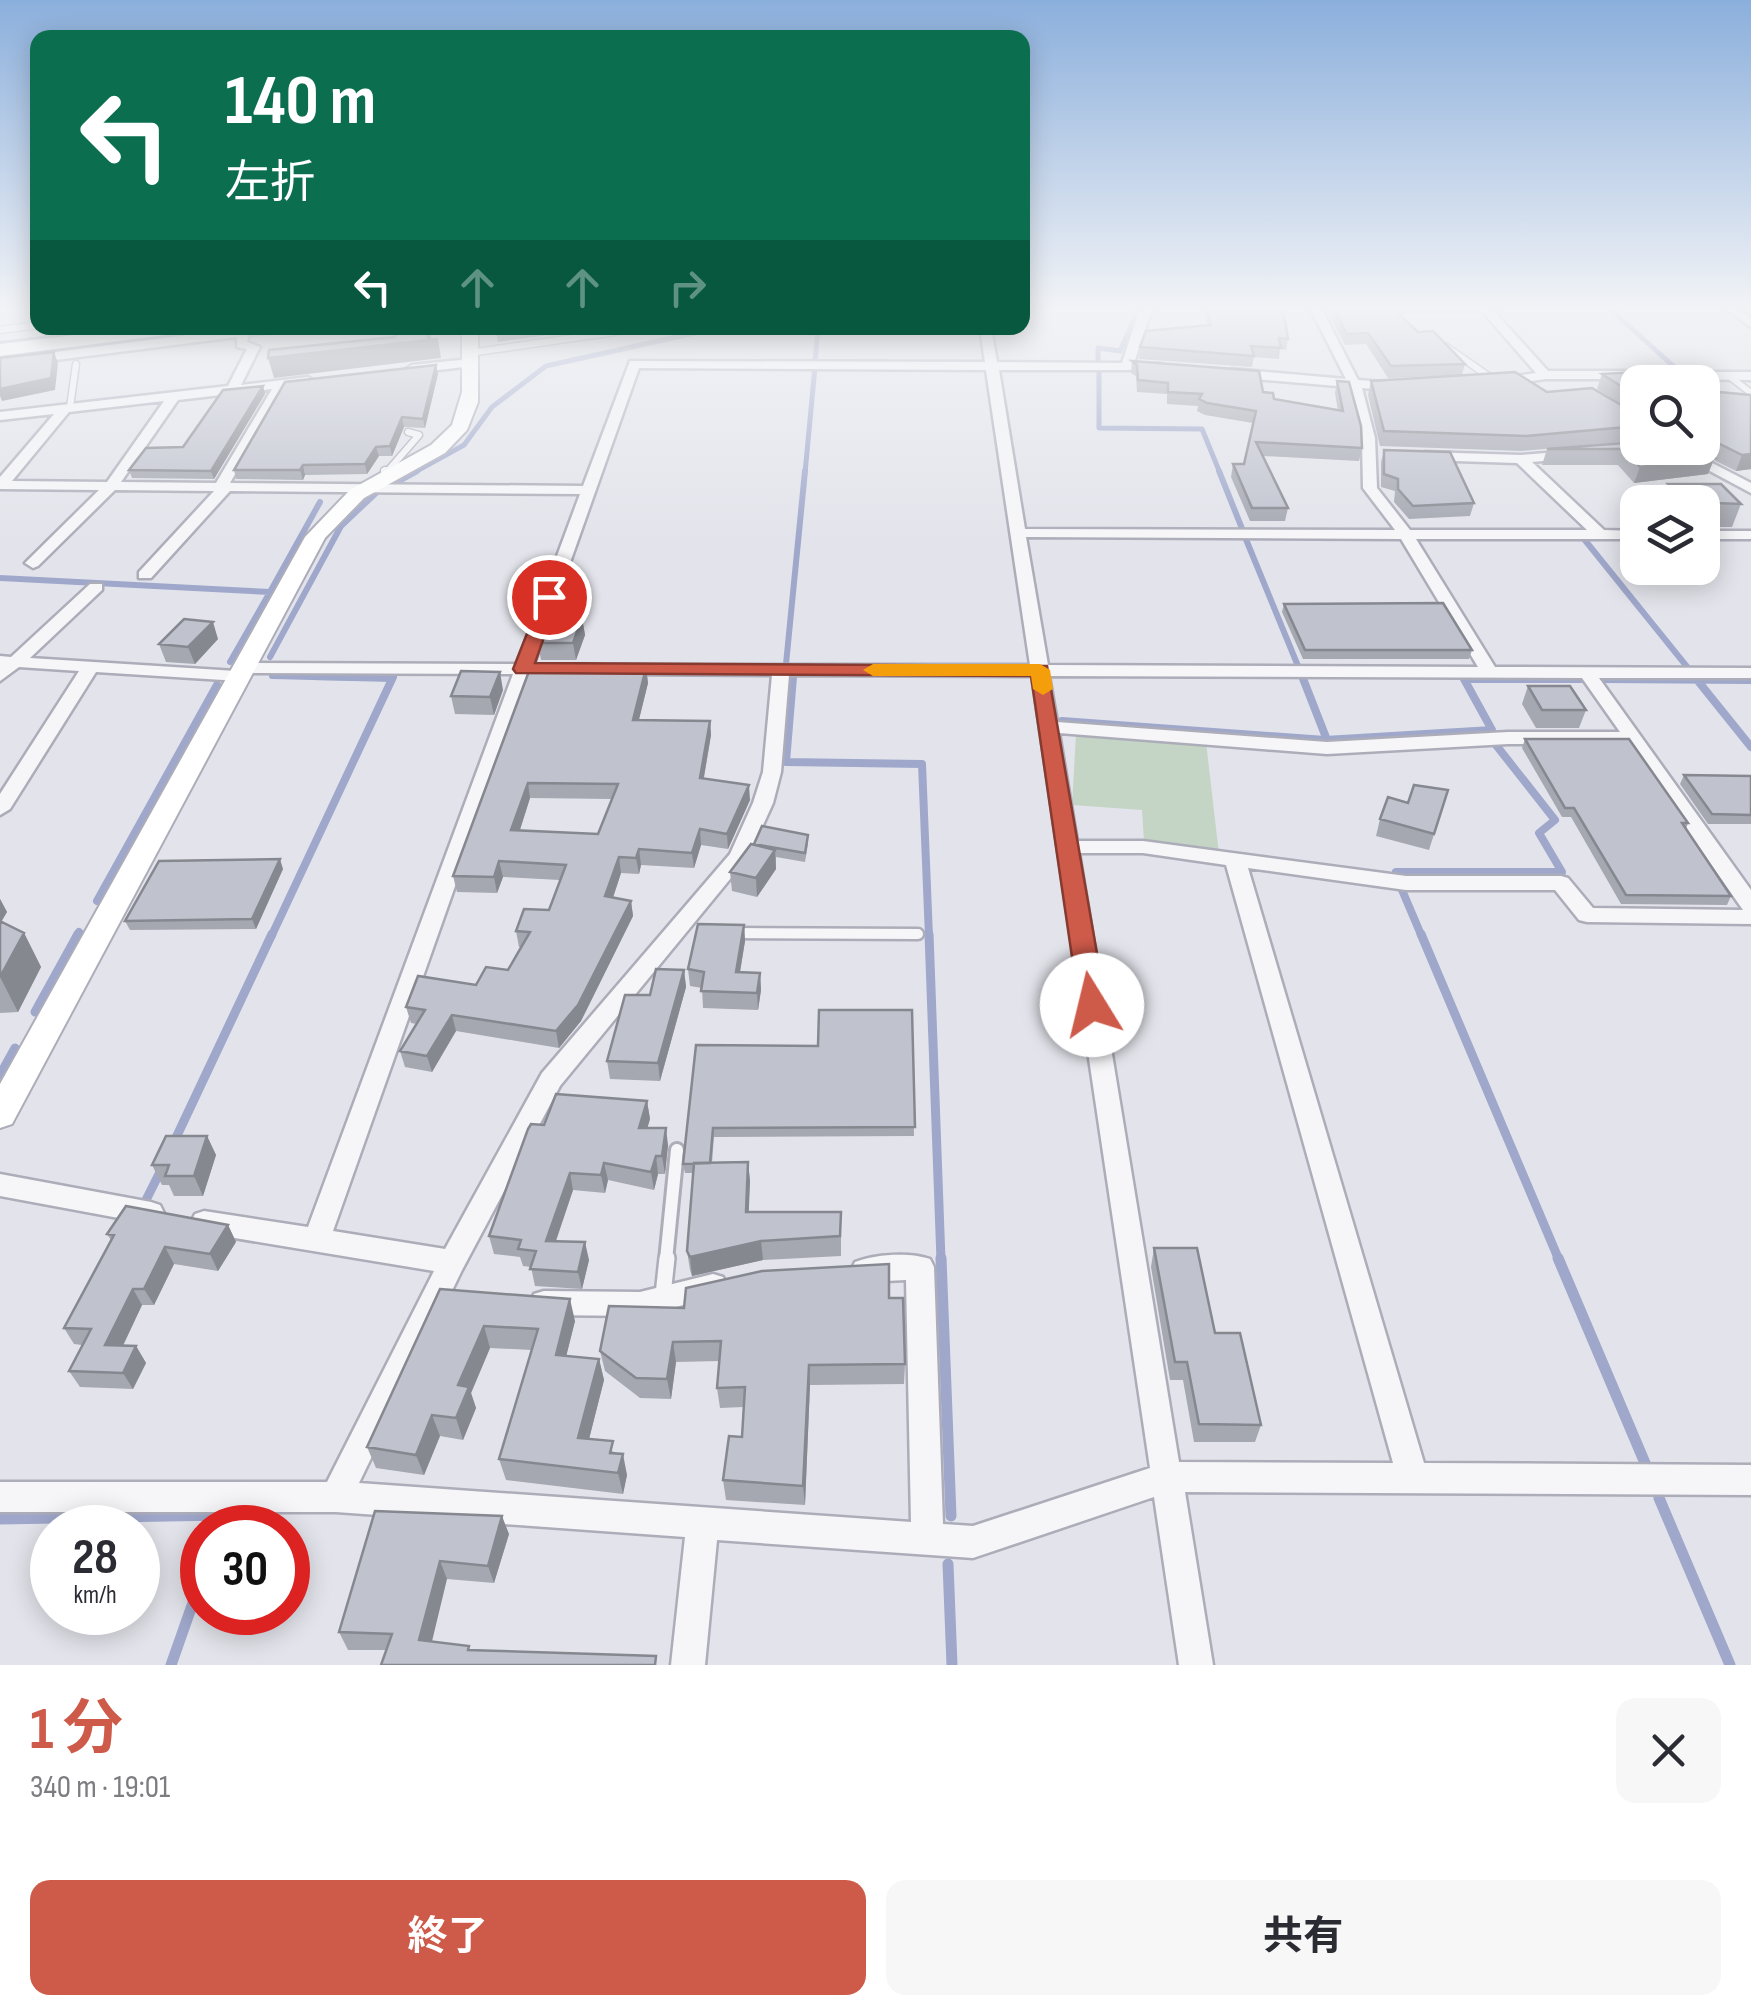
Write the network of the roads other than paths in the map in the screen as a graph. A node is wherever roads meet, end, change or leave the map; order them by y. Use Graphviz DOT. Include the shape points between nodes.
graph roads {
  1 [pos="72,386"];
  2 [pos="235,386"];
  3 [pos="265,386"];
  4 [pos="280,386"];
  5 [pos="469,386"];
  6 [pos="626,386"];
  7 [pos="995,386"];
  8 [pos="1355,386"];
  9 [pos="1358,386"];
  10 [pos="1576,386"];
  11 [pos="1410,387"];
  12 [pos="233,389"];
  13 [pos="1590,395"];
  14 [pos="174,396"];
  15 [pos="68,407"];
  16 [pos="0,416"];
  17 [pos="408,432"];
  18 [pos="1373,454"];
  19 [pos="1393,454"];
  20 [pos="1592,454"];
  21 [pos="1412,456"];
  22 [pos="1521,459"];
  23 [pos="1706,465"];
  24 [pos="387,476"];
  25 [pos="1,485"];
  26 [pos="110,487"];
  27 [pos="222,488"];
  28 [pos="1751,489"];
  29 [pos="362,490"];
  30 [pos="588,490"];
  31 [pos="1018,534"];
  32 [pos="1406,534"];
  33 [pos="1599,534"];
  34 [pos="1620,534"];
  35 [pos="1720,535"];
  36 [pos="1751,535"];
  37 [pos="33,563"];
  38 [pos="145,576"];
  39 [pos="96,587"];
  40 [pos="9,662"];
  41 [pos="91,666"];
  42 [pos="523,669"];
  43 [pos="563,669"];
  44 [pos="602,669"];
  45 [pos="781,670"];
  46 [pos="1040,670"];
  47 [pos="241,672"];
  48 [pos="1489,672"];
  49 [pos="1587,673"];
  50 [pos="1751,673"];
  51 [pos="0,676"];
  52 [pos="1049,727"];
  53 [pos="1633,738"];
  54 [pos="0,809"];
  55 [pos="1068,848"];
  56 [pos="1235,860"];
  57 [pos="1751,906"];
  58 [pos="1751,917"];
  59 [pos="714,933"];
  60 [pos="918,934"];
  61 [pos="0,1115"];
  62 [pos="677,1150"];
  63 [pos="0,1185"];
  64 [pos="316,1242"];
  65 [pos="452,1262"];
  66 [pos="841,1272"];
  67 [pos="746,1280"];
  68 [pos="437,1294"];
  69 [pos="663,1296"];
  70 [pos="475,1297"];
  71 [pos="513,1300"];
  72 [pos="1166,1476"];
  73 [pos="1413,1478"];
  74 [pos="1751,1480"];
  75 [pos="0,1497"];
  76 [pos="336,1497"];
  77 [pos="703,1523"];
  78 [pos="927,1539"];
  79 [pos="688,1665"];
  80 [pos="1196,1665"];
  1 -- 15 [label="lane"];
  2 -- 12 [label="street"];
  3 -- 12 [label="street"];
  4 -- 27 [label="street"];
  5 -- 24 [label="street" via="459,429"];
  6 -- 30 [label="street"];
  7 -- 31 [label="street"];
  8 -- 9 [label="street"];
  9 -- 11 [label="street"];
  9 -- 18 [label="street"];
  10 -- 13 [label="street"];
  12 -- 14 [label="street"];
  14 -- 15 [label="street"];
  14 -- 26 [label="street"];
  15 -- 16 [label="street"];
  15 -- 25 [label="street"];
  17 -- 24 [label="lane" via="419,434 385,470"];
  18 -- 19 [label="street"];
  18 -- 32 [label="street" via="1370,488"];
  20 -- 22 [label="street"];
  21 -- 22 [label="street"];
  22 -- 33 [label="street"];
  23 -- 28 [label="street"];
  24 -- 29 [label="street"];
  25 -- 26 [label="street"];
  26 -- 27 [label="street"];
  26 -- 37 [label="street"];
  27 -- 29 [label="street"];
  27 -- 38 [label="street"];
  29 -- 30 [label="street"];
  29 -- 47 [label="street" via="315,537"];
  30 -- 42 [label="street"];
  31 -- 32 [label="street"];
  31 -- 46 [label="street"];
  32 -- 33 [label="street"];
  32 -- 48 [label="street"];
  33 -- 34 [label="street"];
  35 -- 36 [label="street"];
  39 -- 40 [label="street"];
  40 -- 41 [label="street"];
  40 -- 51 [label="street"];
  41 -- 47 [label="street"];
  41 -- 54 [label="street"];
  42 -- 43 [label="street"];
  42 -- 47 [label="street"];
  42 -- 64 [label="street"];
  44 -- 45 [label="street"];
  45 -- 46 [label="street"];
  45 -- 65 [label="street" via="772,772 739,856 686,932 551,1080"];
  46 -- 48 [label="street"];
  46 -- 52 [label="street"];
  47 -- 61 [label="street"];
  48 -- 49 [label="street"];
  49 -- 50 [label="street"];
  49 -- 53 [label="street"];
  52 -- 53 [label="street" via="1327,748"];
  52 -- 55 [label="street"];
  53 -- 57 [label="street"];
  55 -- 56 [label="street" via="1142,847"];
  55 -- 72 [label="street"];
  56 -- 58 [label="street" via="1406,883 1560,883 1587,915"];
  56 -- 73 [label="street"];
  59 -- 60 [label="lane"];
  62 -- 69 [label="lane"];
  63 -- 64 [label="street"];
  64 -- 65 [label="street"];
  65 -- 68 [label="street"];
  66 -- 78 [label="street" via="920,1267"];
  67 -- 69 [label="street"];
  68 -- 70 [label="street"];
  68 -- 76 [label="street"];
  69 -- 71 [label="street" via="640,1304"];
  72 -- 73 [label="street"];
  72 -- 78 [label="street" via="973,1542"];
  72 -- 80 [label="street"];
  73 -- 74 [label="street"];
  75 -- 76 [label="street"];
  76 -- 77 [label="street"];
  77 -- 78 [label="street"];
  77 -- 79 [label="street"];
}
